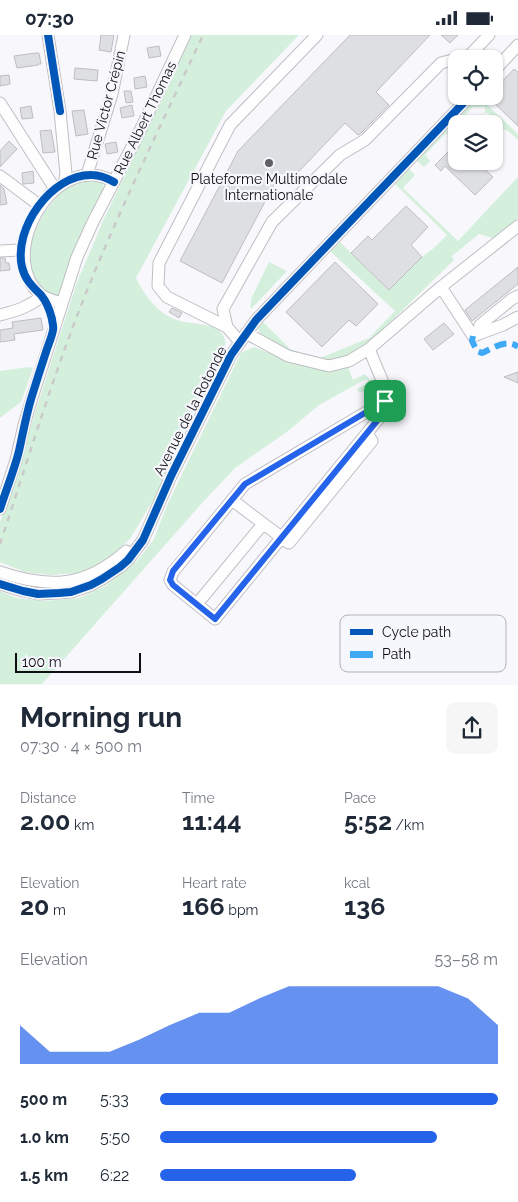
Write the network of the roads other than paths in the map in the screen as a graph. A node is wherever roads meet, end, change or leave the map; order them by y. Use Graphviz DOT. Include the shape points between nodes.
graph roads {
  1 [pos="48,35"];
  2 [pos="124,35"];
  3 [pos="185,35"];
  4 [pos="317,35"];
  5 [pos="489,35"];
  6 [pos="518,45"];
  7 [pos="475,50"];
  8 [pos="448,61"];
  9 [pos="503,61"];
  10 [pos="0,103"];
  11 [pos="461,105"];
  12 [pos="60,111"];
  13 [pos="0,176"];
  14 [pos="83,176"];
  15 [pos="114,182"];
  16 [pos="59,186"];
  17 [pos="39,205"];
  18 [pos="518,226"];
  19 [pos="20,250"];
  20 [pos="0,251"];
  21 [pos="441,287"];
  22 [pos="42,296"];
  23 [pos="518,296"];
  24 [pos="62,303"];
  25 [pos="0,315"];
  26 [pos="518,317"];
  27 [pos="227,327"];
  28 [pos="477,335"];
  29 [pos="243,338"];
  30 [pos="369,349"];
  31 [pos="32,398"];
  32 [pos="385,401"];
  33 [pos="0,485"];
  34 [pos="232,499"];
  35 [pos="158,505"];
  36 [pos="0,509"];
  37 [pos="264,524"];
  38 [pos="282,537"];
  39 [pos="0,572"];
  40 [pos="0,584"];
  41 [pos="197,604"];
  1 -- 12 [label="street"];
  2 -- 14 [label="street, Rue Victor Crépin" via="112,94"];
  3 -- 15 [label="street, Rue Albert Thomas"];
  4 -- 27 [label="street" via="230,125 158,263 158,286 167,297"];
  5 -- 7 [label="street"];
  6 -- 9 [label="street"];
  8 -- 27 [label="street" via="441,63 365,140 340,155 272,222 222,309"];
  10 -- 16 [label="street"];
  11 -- 29 [label="street, Avenue de la Rotonde" via="313,259"];
  12 -- 14 [label="street" via="73,172"];
  12 -- 16 [label="street" via="66,174"];
  13 -- 17 [label="street"];
  14 -- 15 [label="street" via="98,175"];
  14 -- 16 [label="street"];
  15 -- 24 [label="street, Rue Albert Thomas" via="84,242"];
  16 -- 17 [label="street"];
  17 -- 19 [label="street"];
  18 -- 21 [label="street"];
  19 -- 20 [label="street"];
  19 -- 22 [label="street" via="24,273"];
  21 -- 28 [label="street" via="473,336"];
  21 -- 30 [label="street"];
  22 -- 24 [label="street"];
  22 -- 25 [label="street" via="26,307"];
  23 -- 28 [label="street" via="480,325"];
  24 -- 31 [label="street, Rue Albert Thomas"];
  26 -- 28 [label="street"];
  27 -- 29 [label="street"];
  29 -- 30 [label="street" via="288,357 328,366 349,361"];
  29 -- 35 [label="street, Avenue de la Rotonde" via="231,355"];
  30 -- 32 [label="street" via="384,385"];
  31 -- 33 [label="street, Rue Albert Thomas"];
  31 -- 36 [label="street, Rue Albert Thomas"];
  32 -- 34 [label="street" via="245,484"];
  32 -- 38 [label="street" via="385,411"];
  34 -- 37 [label="street"];
  34 -- 41 [label="street" via="173,571 170,580 173,585"];
  35 -- 39 [label="street, Avenue de la Rotonde" via="128,550 94,573 76,580 47,583"];
  35 -- 40 [label="street, Avenue de la Rotonde" via="134,553 120,567 91,585 54,594 38,594"];
  37 -- 38 [label="street"];
  37 -- 41 [label="street"];
  38 -- 41 [label="street" via="215,619"];
}
